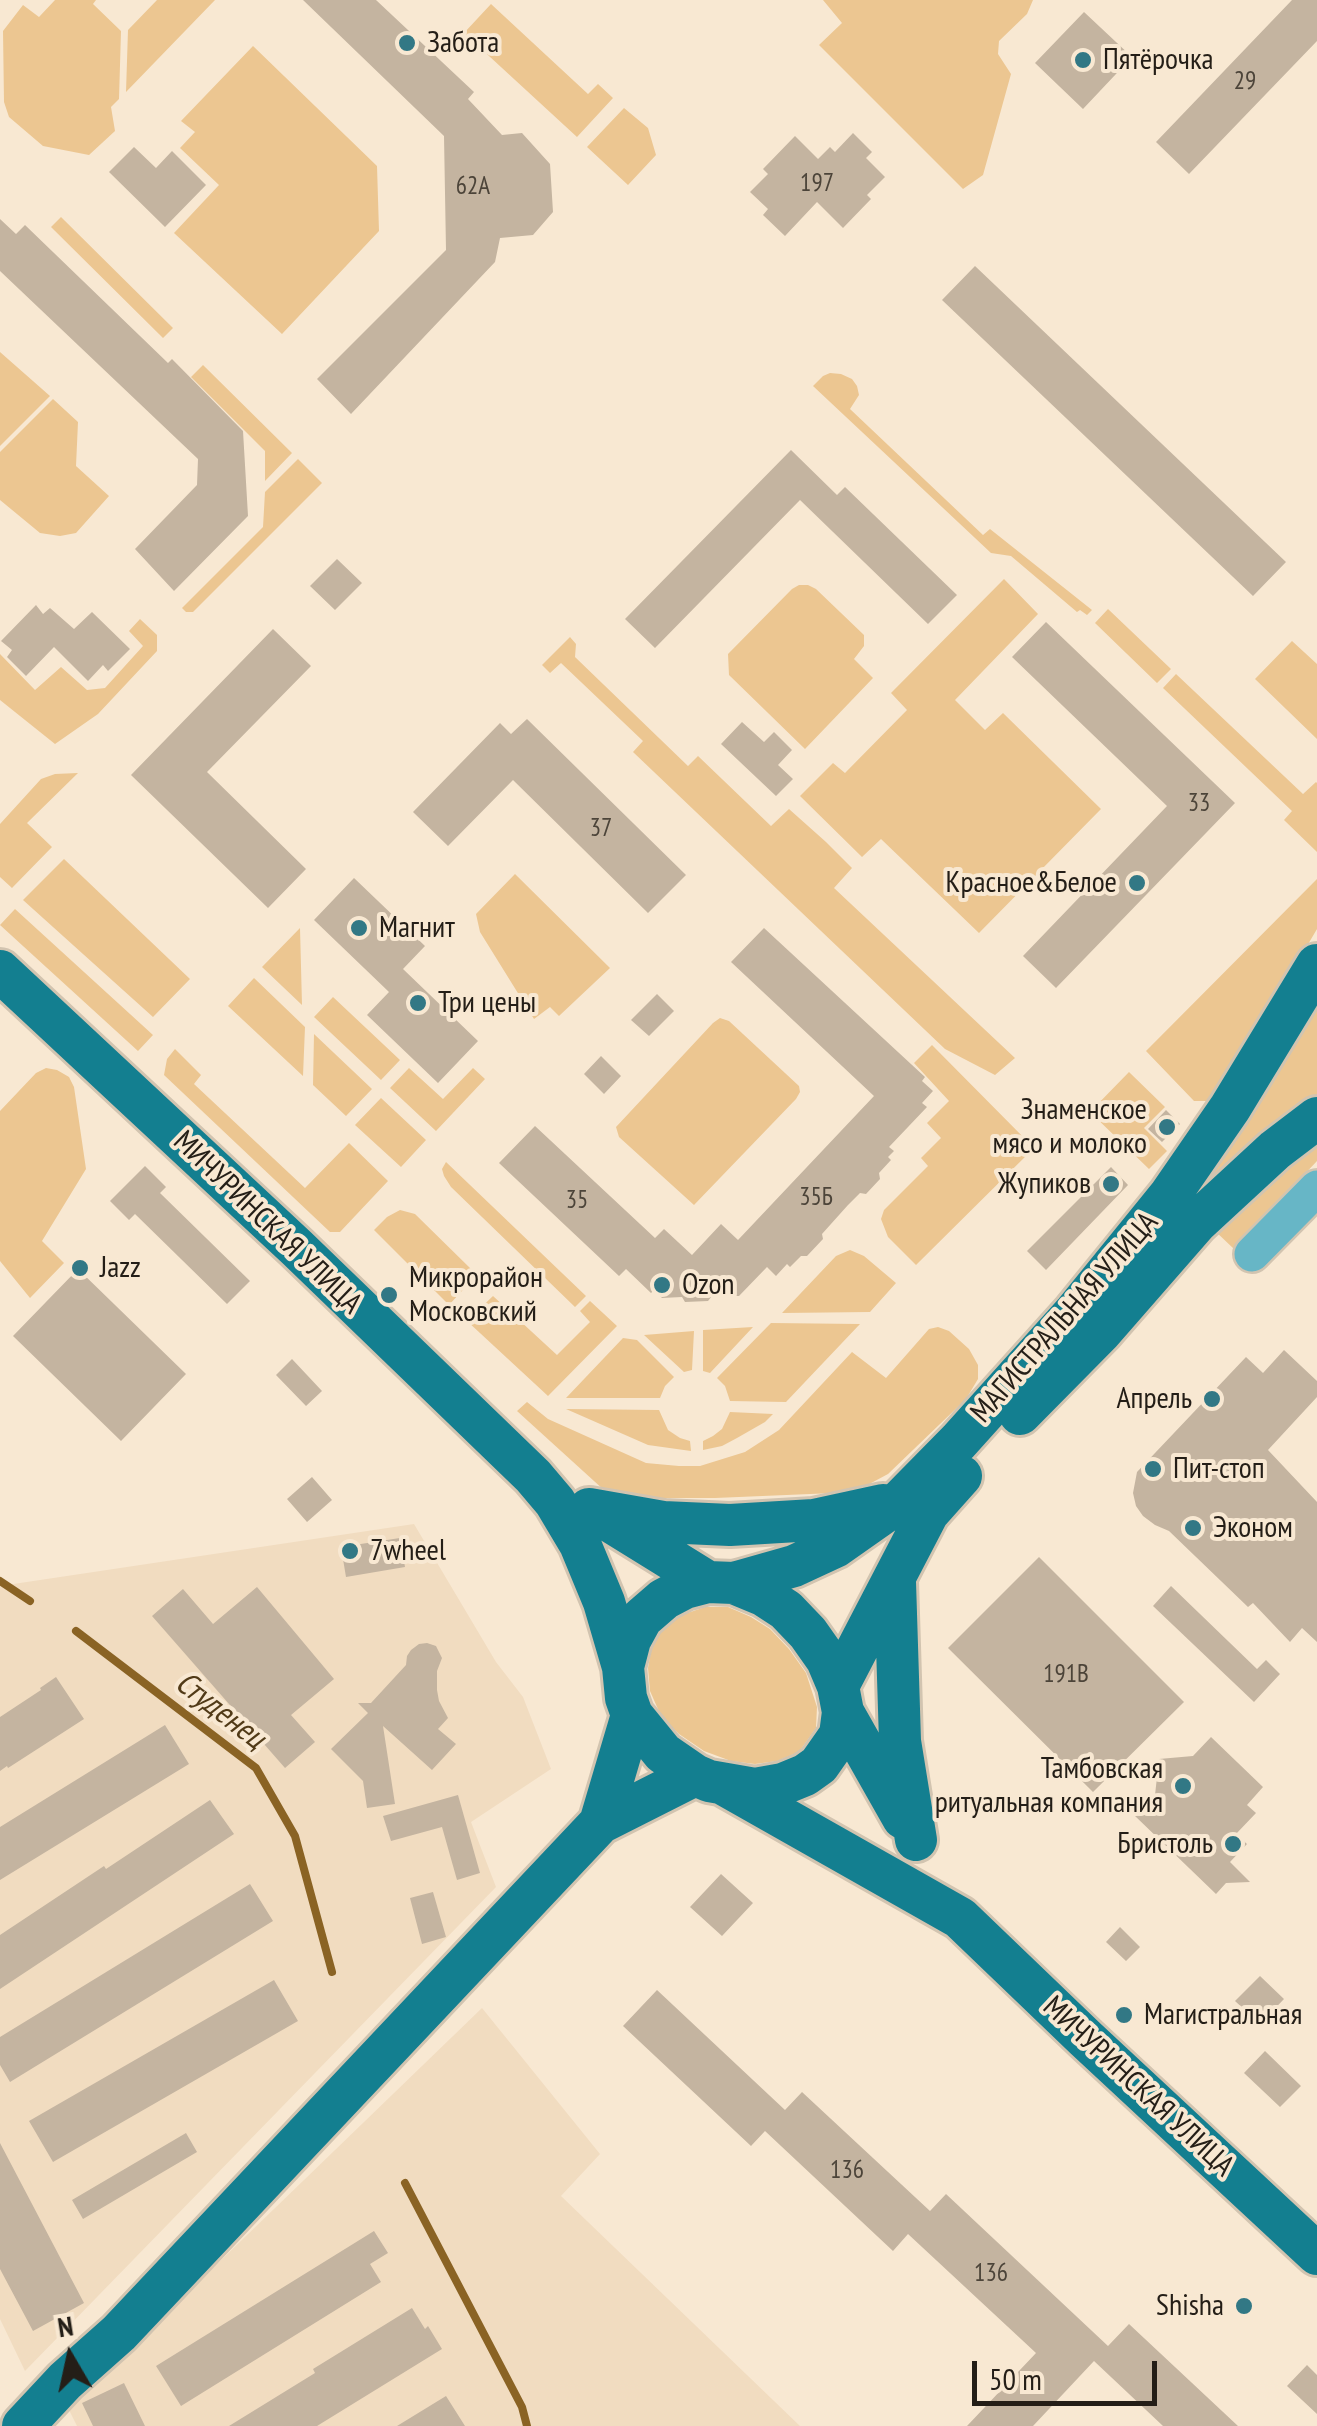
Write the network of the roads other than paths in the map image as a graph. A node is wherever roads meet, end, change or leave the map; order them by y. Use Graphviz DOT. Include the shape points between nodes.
graph roads {
  1 [pos="1317,965"];
  2 [pos="0,971"];
  3 [pos="1317,1118"];
  4 [pos="1317,1188"];
  5 [pos="1252,1254"];
  6 [pos="969,1449"];
  7 [pos="533,1476"];
  8 [pos="898,1502"];
  9 [pos="588,1509"];
  10 [pos="895,1575"];
  11 [pos="721,1582"];
  12 [pos="623,1666"];
  13 [pos="841,1699"];
  14 [pos="632,1715"];
  15 [pos="710,1780"];
  16 [pos="600,1823"];
  17 [pos="916,1840"];
  18 [pos="960,1918"];
  19 [pos="1317,2254"];
  20 [pos="36,2420"];
  1 -- 6 [label="main road, МАГИСТРАЛЬНАЯ УЛИЦА" via="1170,1196"];
  2 -- 7 [label="main road, МИЧУРИНСКАЯ УЛИЦА"];
  3 -- 6 [label="main road" via="1197,1222 1101,1332"];
  4 -- 5 [label="street"];
  6 -- 8 [label="main road, МАГИСТРАЛЬНАЯ УЛИЦА"];
  6 -- 10 [label="main road, МАГИСТРАЛЬНАЯ УЛИЦА"];
  7 -- 9 [label="main road, МИЧУРИНСКАЯ УЛИЦА"];
  7 -- 12 [label="main road, МИЧУРИНСКАЯ УЛИЦА" via="580,1544"];
  8 -- 9 [label="main road" via="814,1520 730,1526"];
  8 -- 11 [label="main road, МАГИСТРАЛЬНАЯ УЛИЦА" via="835,1547 794,1566"];
  9 -- 11 [label="main road, МИЧУРИНСКАЯ УЛИЦА"];
  10 -- 13 [label="main road, МАГИСТРАЛЬНАЯ УЛИЦА"];
  10 -- 17 [label="main road" via="900,1741"];
  11 -- 12 [label="main road" via="664,1599 642,1618"];
  11 -- 13 [label="main road" via="786,1610 827,1660"];
  12 -- 14 [label="main road"];
  13 -- 15 [label="main road" via="840,1735 805,1775 755,1788"];
  13 -- 17 [label="main road, МИЧУРИНСКАЯ УЛИЦА"];
  14 -- 15 [label="main road" via="663,1753"];
  14 -- 16 [label="main road"];
  15 -- 16 [label="main road"];
  15 -- 18 [label="main road, МИЧУРИНСКАЯ УЛИЦА"];
  16 -- 20 [label="main road" via="132,2319 64,2382"];
  17 -- 18 [label="main road, МИЧУРИНСКАЯ УЛИЦА"];
  18 -- 19 [label="main road, МИЧУРИНСКАЯ УЛИЦА"];
}
